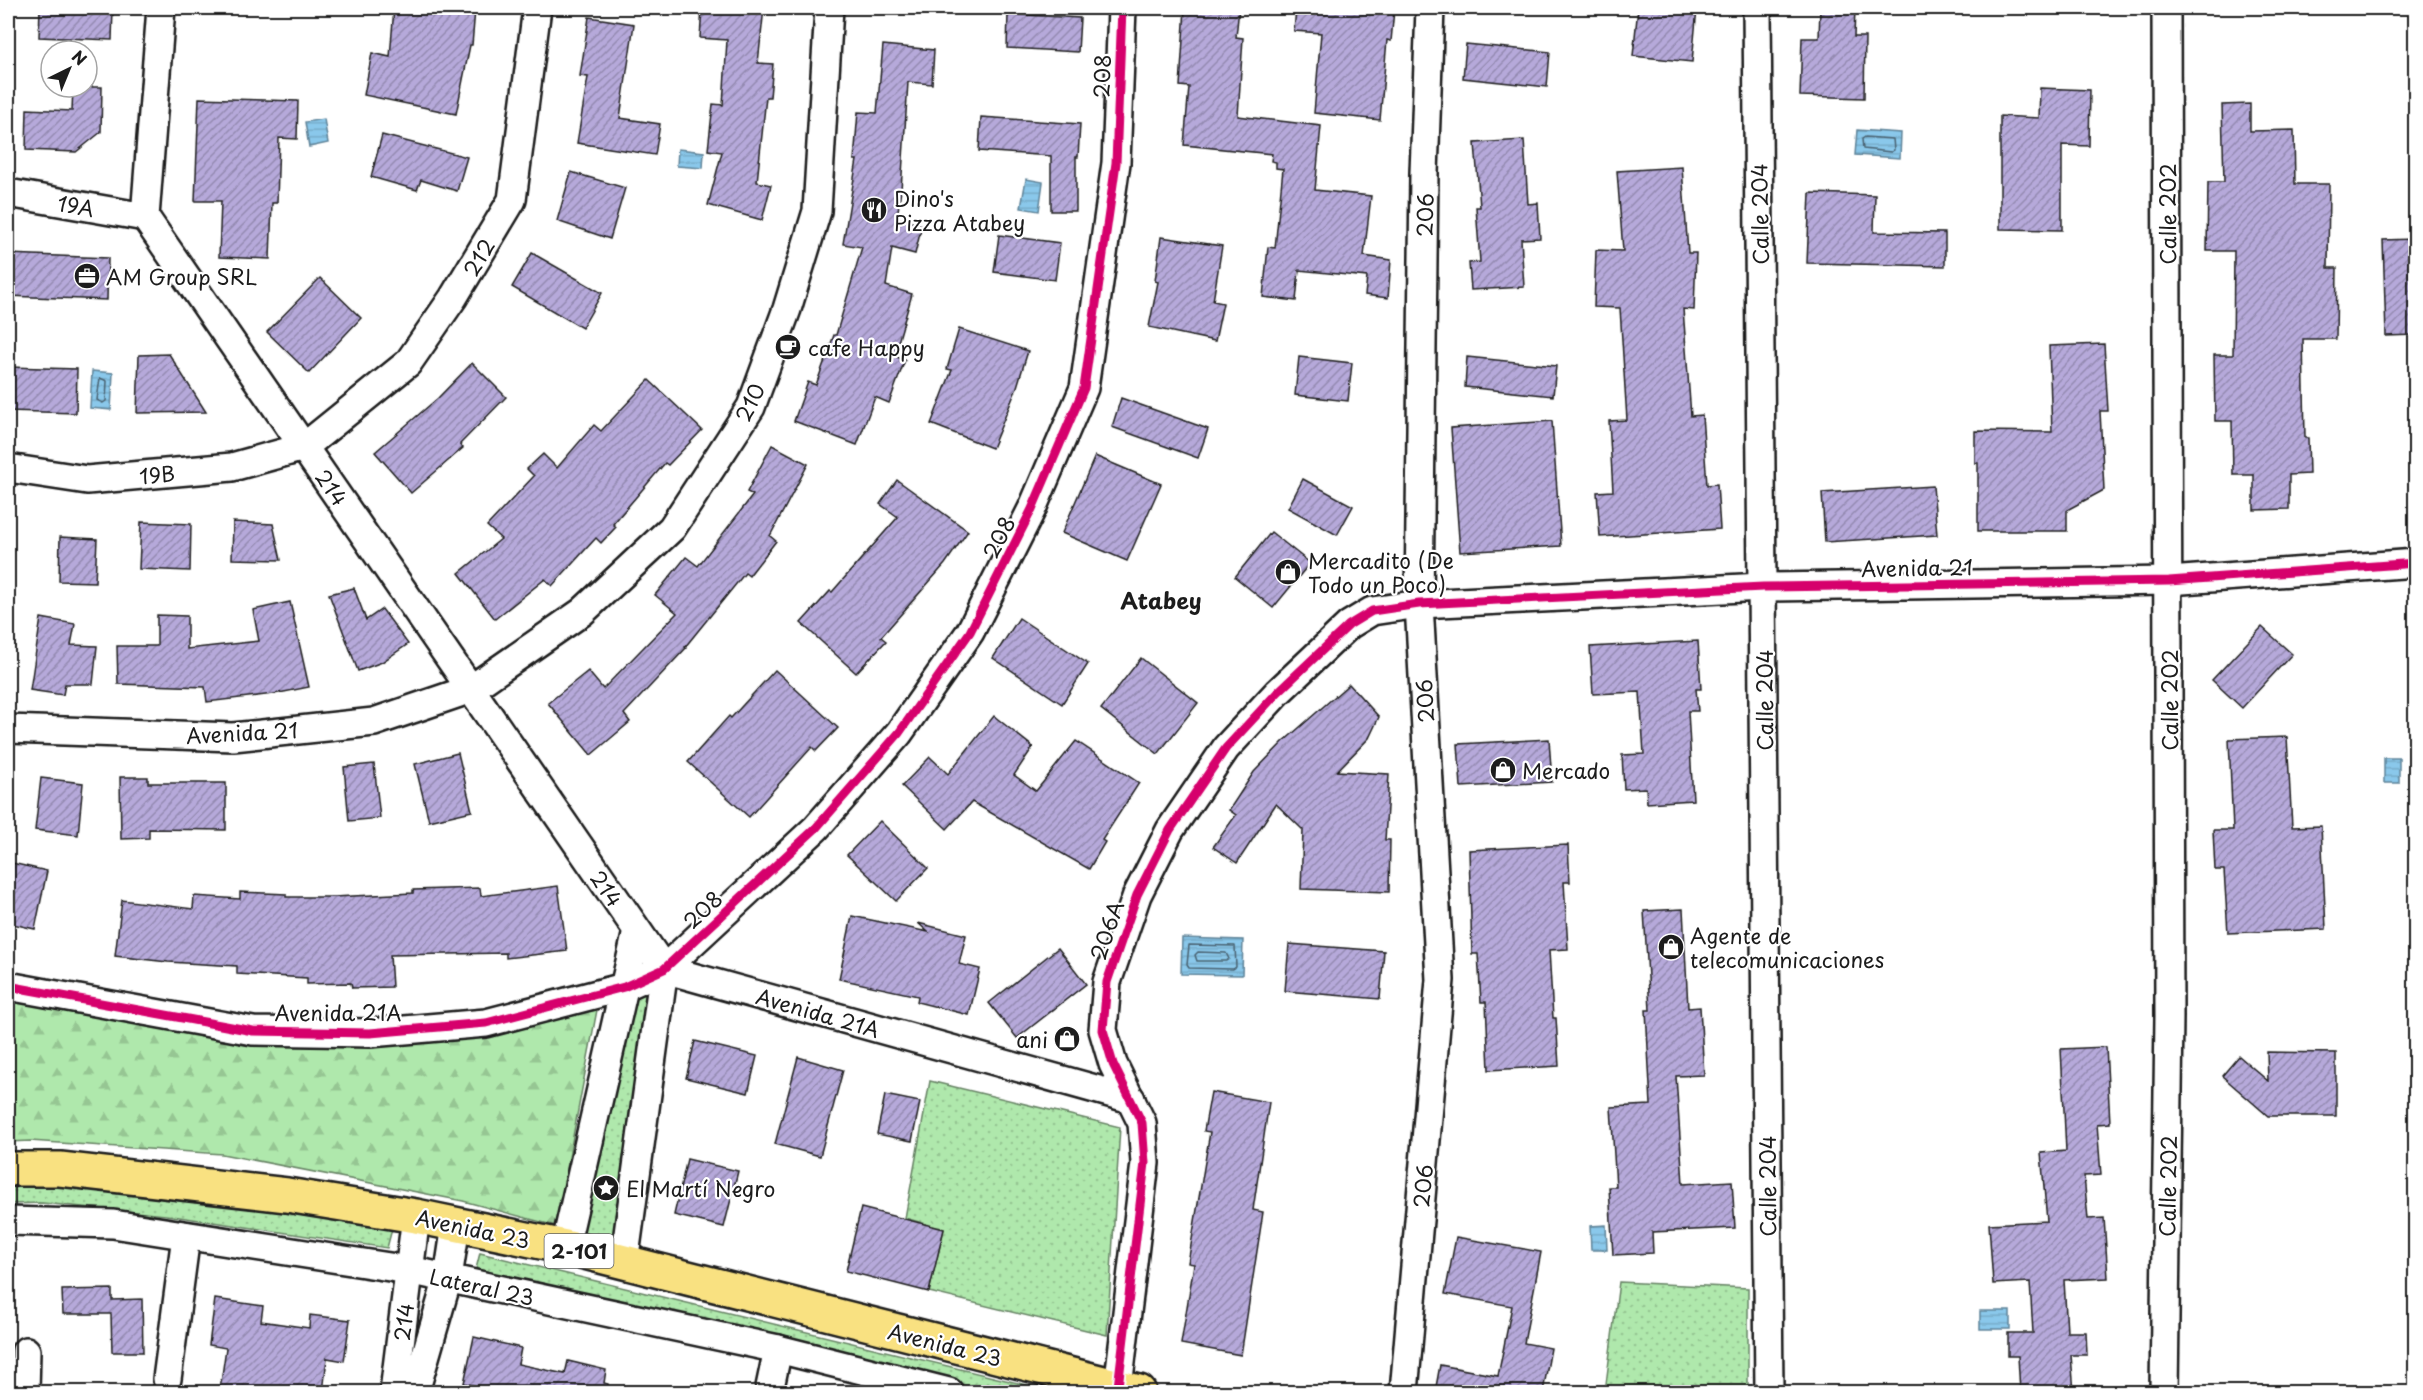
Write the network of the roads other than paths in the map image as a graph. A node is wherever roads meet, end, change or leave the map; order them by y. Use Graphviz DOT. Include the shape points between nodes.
graph roads {
  1 [pos="161,8"];
  2 [pos="537,8"];
  3 [pos="829,8"];
  4 [pos="1122,8"];
  5 [pos="1430,8"];
  6 [pos="1757,8"];
  7 [pos="2166,8"];
  8 [pos="8,193"];
  9 [pos="145,217"];
  10 [pos="304,447"];
  11 [pos="8,468"];
  12 [pos="2415,562"];
  13 [pos="2169,581"];
  14 [pos="1763,587"];
  15 [pos="1419,604"];
  16 [pos="471,689"];
  17 [pos="8,729"];
  18 [pos="637,931"];
  19 [pos="664,969"];
  20 [pos="8,986"];
  21 [pos="624,987"];
  22 [pos="1131,1099"];
  23 [pos="8,1169"];
  24 [pos="416,1216"];
  25 [pos="8,1221"];
  26 [pos="456,1225"];
  27 [pos="186,1236"];
  28 [pos="565,1247"];
  29 [pos="624,1263"];
  30 [pos="409,1270"];
  31 [pos="448,1278"];
  32 [pos="778,1349"];
  33 [pos="26,1351"];
  34 [pos="167,1379"];
  35 [pos="1128,1390"];
  36 [pos="25,1392"];
  37 [pos="394,1392"];
  38 [pos="415,1392"];
  39 [pos="769,1392"];
  40 [pos="949,1392"];
  41 [pos="1404,1392"];
  42 [pos="1769,1392"];
  43 [pos="2164,1392"];
  1 -- 9 [label="street"];
  2 -- 10 [label="street, 212" via="512,200 408,363"];
  3 -- 16 [label="street, 210" via="817,211 787,309 750,407 672,528 582,612"];
  4 -- 19 [label="street, 208" via="1116,164 1084,388 1032,509 970,632 899,733 816,828"];
  5 -- 15 [label="street, 206"];
  6 -- 14 [label="street, Calle 204"];
  7 -- 13 [label="street, Calle 202"];
  8 -- 9 [label="street, 19A"];
  9 -- 10 [label="street, 214"];
  10 -- 11 [label="street, 19B" via="232,467 87,480"];
  10 -- 16 [label="street, 214"];
  12 -- 13 [label="street, Avenida 21"];
  13 -- 14 [label="street, Avenida 21"];
  13 -- 43 [label="street, Calle 202"];
  14 -- 15 [label="street, Avenida 21"];
  14 -- 42 [label="street, Calle 204"];
  15 -- 22 [label="street, 206A" via="1372,611 1349,625 1226,748 1170,830 1137,896 1107,982 1103,1030 1113,1064"];
  15 -- 41 [label="street, 206" via="1440,980"];
  16 -- 17 [label="street, Avenida 21" via="374,722 233,737"];
  16 -- 18 [label="street, 214"];
  18 -- 19 [label="street, 214"];
  18 -- 21 [label="street"];
  19 -- 21 [label="street, Avenida 21A"];
  19 -- 22 [label="street, Avenida 21A"];
  19 -- 29 [label="street"];
  20 -- 21 [label="street, Avenida 21A" via="253,1031 370,1034 486,1023"];
  21 -- 28 [label="street"];
  22 -- 35 [label="street, 206A" via="1142,1123 1145,1163"];
  23 -- 24 [label="main road, Avenida 23 / 2-101" via="60,1169 276,1193"];
  24 -- 26 [label="main road, Avenida 23 / 2-101"];
  24 -- 30 [label="street, 214"];
  25 -- 27 [label="street, Lateral 23" via="113,1224"];
  26 -- 28 [label="main road, Avenida 23 / 2-101"];
  26 -- 31 [label="street, 214"];
  27 -- 30 [label="street, Lateral 23"];
  27 -- 34 [label="street"];
  28 -- 29 [label="main road, Avenida 23 / 2-101"];
  29 -- 35 [label="main road, Avenida 23 / 2-101"];
  30 -- 31 [label="street, Lateral 23"];
  30 -- 37 [label="street, 214"];
  31 -- 32 [label="street, Lateral 23"];
  31 -- 38 [label="street, 214"];
  32 -- 39 [label="street"];
  32 -- 40 [label="street, Lateral 23"];
  33 -- 36 [label="street"];
}
